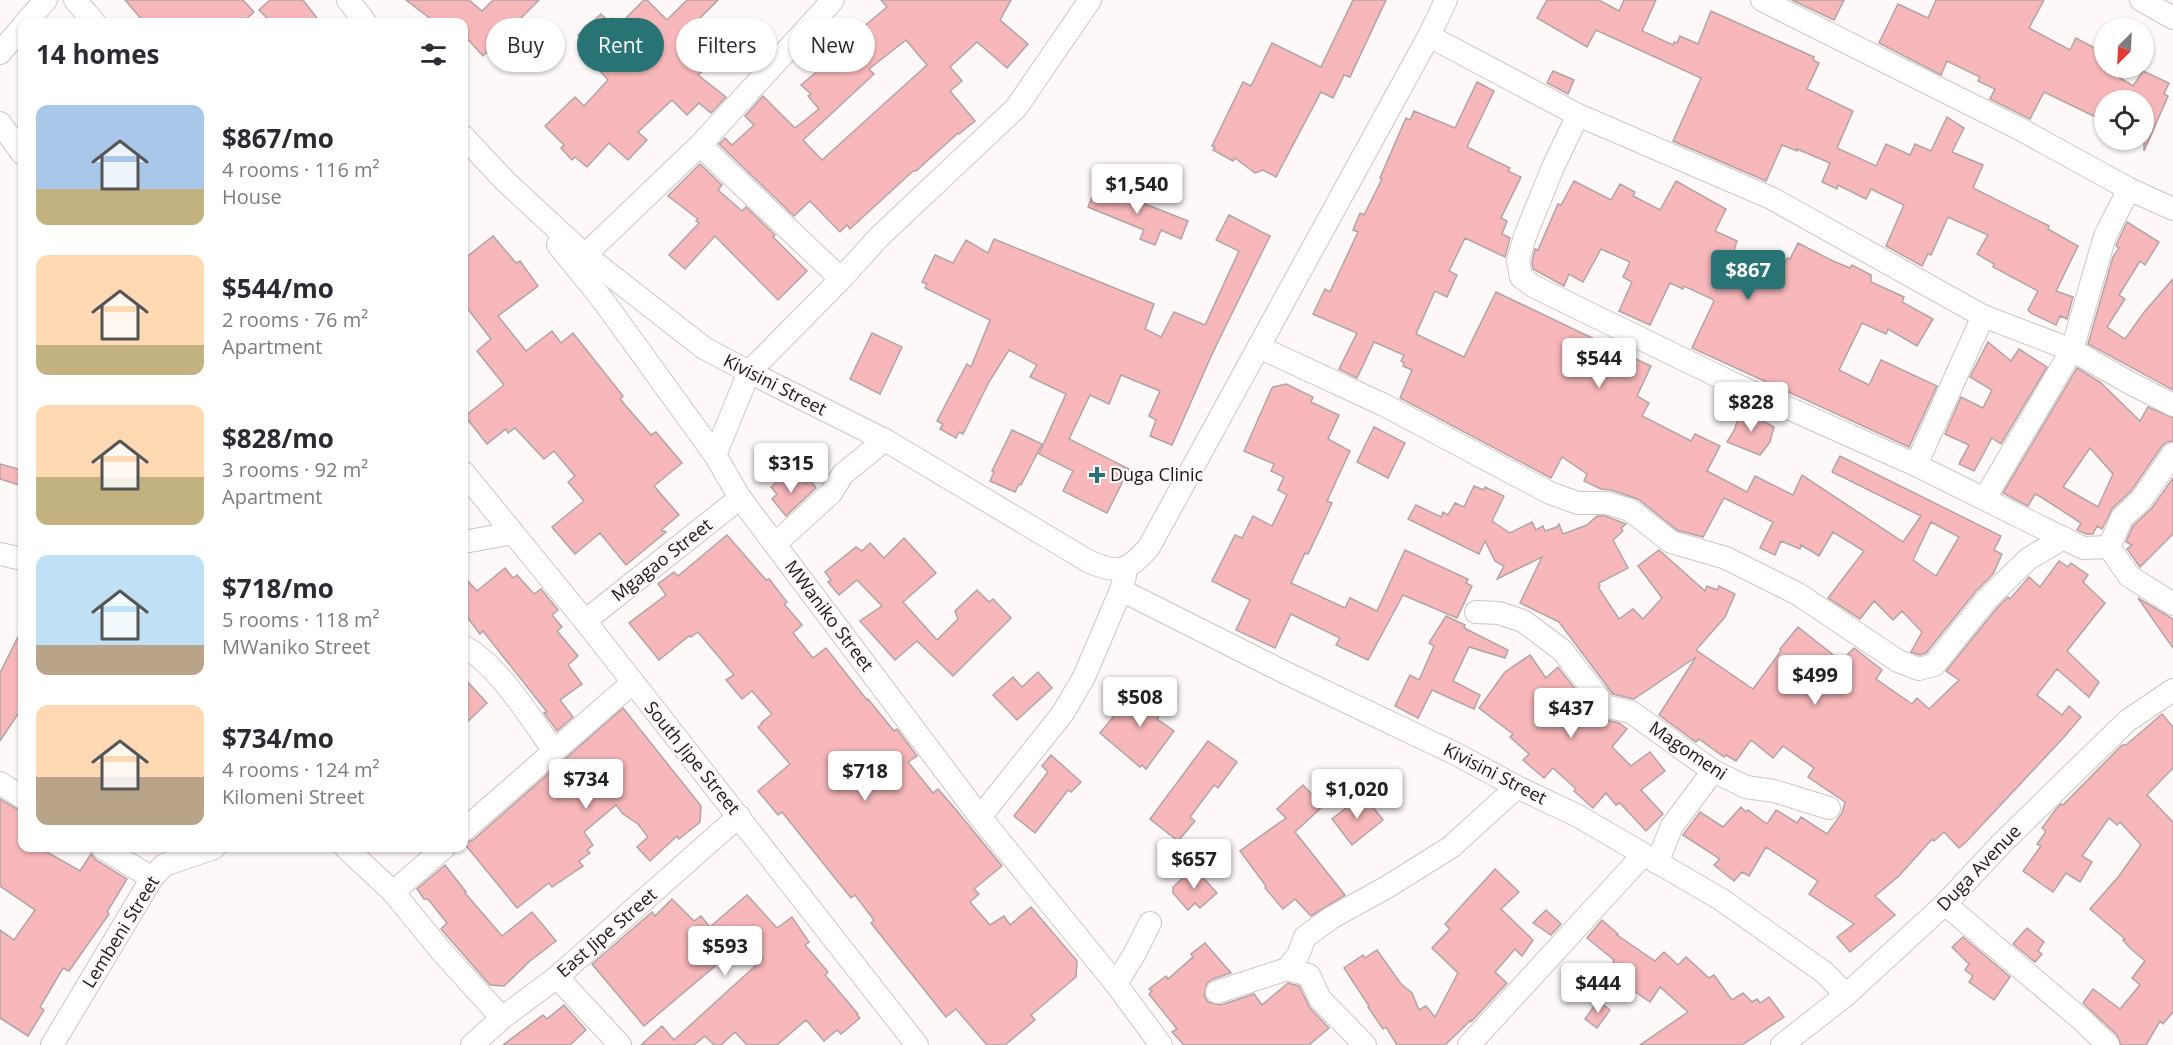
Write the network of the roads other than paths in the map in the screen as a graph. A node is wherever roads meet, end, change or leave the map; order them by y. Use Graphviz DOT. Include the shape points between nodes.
graph roads {
  1 [pos="46,0"];
  2 [pos="75,0"];
  3 [pos="348,0"];
  4 [pos="833,0"];
  5 [pos="1090,0"];
  6 [pos="1446,0"];
  7 [pos="1762,0"];
  8 [pos="2141,0"];
  9 [pos="30,18"];
  10 [pos="90,18"];
  11 [pos="362,18"];
  12 [pos="2173,18"];
  13 [pos="18,32"];
  14 [pos="1429,36"];
  15 [pos="0,53"];
  16 [pos="1578,115"];
  17 [pos="0,123"];
  18 [pos="468,141"];
  19 [pos="699,145"];
  20 [pos="18,148"];
  21 [pos="505,181"];
  22 [pos="2129,189"];
  23 [pos="2173,209"];
  24 [pos="585,255"];
  25 [pos="841,279"];
  26 [pos="1983,316"];
  27 [pos="1259,347"];
  28 [pos="2072,350"];
  29 [pos="749,372"];
  30 [pos="2173,405"];
  31 [pos="885,441"];
  32 [pos="2173,454"];
  33 [pos="715,455"];
  34 [pos="1916,465"];
  35 [pos="468,478"];
  36 [pos="740,498"];
  37 [pos="1985,498"];
  38 [pos="513,533"];
  39 [pos="2064,538"];
  40 [pos="468,541"];
  41 [pos="775,544"];
  42 [pos="2109,547"];
  43 [pos="0,554"];
  44 [pos="18,558"];
  45 [pos="1128,566"];
  46 [pos="1121,590"];
  47 [pos="2173,604"];
  48 [pos="1476,612"];
  49 [pos="585,621"];
  50 [pos="468,649"];
  51 [pos="632,683"];
  52 [pos="2173,690"];
  53 [pos="554,751"];
  54 [pos="1713,771"];
  55 [pos="0,783"];
  56 [pos="1517,787"];
  57 [pos="18,794"];
  58 [pos="1829,808"];
  59 [pos="739,816"];
  60 [pos="980,817"];
  61 [pos="468,826"];
  62 [pos="118,852"];
  63 [pos="201,852"];
  64 [pos="350,852"];
  65 [pos="439,852"];
  66 [pos="1650,859"];
  67 [pos="161,864"];
  68 [pos="393,892"];
  69 [pos="1945,904"];
  70 [pos="1150,923"];
  71 [pos="1287,969"];
  72 [pos="557,977"];
  73 [pos="1116,984"];
  74 [pos="1217,992"];
  75 [pos="1846,995"];
  76 [pos="502,1018"];
  77 [pos="52,1045"];
  78 [pos="472,1045"];
  79 [pos="620,1045"];
  80 [pos="917,1045"];
  81 [pos="1161,1045"];
  82 [pos="1365,1045"];
  83 [pos="1470,1045"];
  84 [pos="1782,1045"];
  85 [pos="2108,1045"];
  1 -- 9 [label="street"];
  2 -- 10 [label="street"];
  3 -- 11 [label="street"];
  4 -- 19 [label="street"];
  5 -- 25 [label="street" via="1016,108 879,237"];
  6 -- 14 [label="street"];
  7 -- 22 [label="street" via="2020,129"];
  8 -- 12 [label="street"];
  13 -- 15 [label="street"];
  14 -- 16 [label="street"];
  14 -- 27 [label="street"];
  16 -- 26 [label="street" via="1771,198"];
  16 -- 34 [label="street" via="1525,236 1518,261 1521,277 1734,384"];
  17 -- 20 [label="street"];
  18 -- 21 [label="street, Kivisini Street"];
  19 -- 24 [label="street"];
  19 -- 25 [label="street"];
  21 -- 24 [label="street, Kivisini Street"];
  21 -- 33 [label="street, MWaniko Street" via="602,299"];
  22 -- 23 [label="street"];
  22 -- 28 [label="street" via="2105,236"];
  24 -- 29 [label="street, Kivisini Street" via="704,348"];
  25 -- 29 [label="street"];
  26 -- 28 [label="street"];
  26 -- 34 [label="street"];
  27 -- 39 [label="street" via="1383,405 1550,493 1630,510 1671,542 1726,558 1782,585 1898,661 1919,669 1934,664 1987,599 2028,559"];
  27 -- 45 [label="street" via="1149,547"];
  28 -- 30 [label="street"];
  28 -- 37 [label="street"];
  29 -- 31 [label="street, Kivisini Street"];
  29 -- 33 [label="street"];
  31 -- 41 [label="street" via="843,474 831,493"];
  31 -- 45 [label="street, Kivisini Street" via="1088,561 1102,568"];
  32 -- 42 [label="street" via="2141,500 2122,518"];
  33 -- 36 [label="street, MWaniko Street"];
  34 -- 37 [label="street"];
  35 -- 38 [label="street, South Jipe Street"];
  36 -- 41 [label="street, MWaniko Street"];
  36 -- 49 [label="street, Mgagao Street"];
  37 -- 39 [label="street"];
  38 -- 40 [label="street"];
  38 -- 49 [label="street, South Jipe Street"];
  39 -- 42 [label="street" via="2083,548"];
  41 -- 60 [label="street, MWaniko Street"];
  42 -- 47 [label="street" via="2129,576"];
  43 -- 44 [label="street"];
  45 -- 46 [label="street"];
  46 -- 56 [label="street, Kivisini Street"];
  46 -- 60 [label="street" via="1084,677 1063,713"];
  48 -- 54 [label="street, Magomeni" via="1498,613 1523,621 1562,650 1605,706 1631,712"];
  49 -- 51 [label="street, South Jipe Street"];
  50 -- 53 [label="street" via="504,682"];
  51 -- 53 [label="street"];
  51 -- 59 [label="street, South Jipe Street"];
  52 -- 69 [label="street, Duga Avenue" via="2127,721"];
  53 -- 61 [label="street"];
  54 -- 58 [label="street, Magomeni" via="1746,787"];
  54 -- 66 [label="street"];
  55 -- 57 [label="street"];
  56 -- 66 [label="street, Kivisini Street" via="1578,816"];
  56 -- 71 [label="street" via="1451,847 1305,937"];
  59 -- 72 [label="street, East Jipe Street"];
  59 -- 80 [label="street, South Jipe Street"];
  60 -- 73 [label="street, MWaniko Street"];
  62 -- 67 [label="street"];
  63 -- 67 [label="street, Lembeni Street"];
  64 -- 68 [label="street"];
  65 -- 68 [label="street"];
  66 -- 75 [label="street, Kivisini Street" via="1722,900 1825,973"];
  66 -- 83 [label="street"];
  67 -- 77 [label="street, Lembeni Street"];
  68 -- 76 [label="street"];
  69 -- 75 [label="street, Duga Avenue"];
  69 -- 85 [label="street"];
  70 -- 73 [label="street"];
  71 -- 74 [label="street"];
  71 -- 82 [label="street" via="1309,975 1320,999"];
  72 -- 76 [label="street, East Jipe Street"];
  72 -- 79 [label="street"];
  73 -- 81 [label="street, MWaniko Street"];
  75 -- 84 [label="street, Duga Avenue"];
  76 -- 78 [label="street, East Jipe Street"];
}
